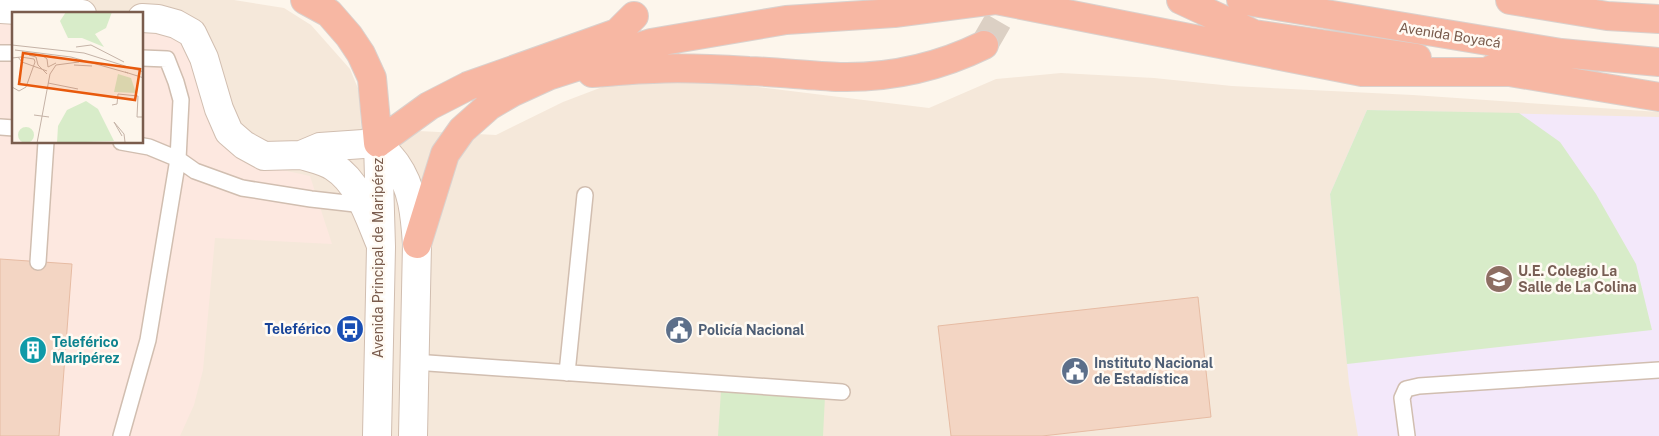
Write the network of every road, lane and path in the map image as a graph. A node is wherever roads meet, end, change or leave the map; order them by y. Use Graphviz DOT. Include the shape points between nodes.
graph roads {
  1 [pos="305,0"];
  2 [pos="995,0"];
  3 [pos="1181,0"];
  4 [pos="1241,0"];
  5 [pos="1510,0"];
  6 [pos="0,9"];
  7 [pos="49,12"];
  8 [pos="634,16"];
  9 [pos="144,18"];
  10 [pos="1659,19"];
  11 [pos="984,45"];
  12 [pos="144,58"];
  13 [pos="1659,62"];
  14 [pos="1510,72"];
  15 [pos="548,76"];
  16 [pos="1659,97"];
  17 [pos="378,143"];
  18 [pos="46,144"];
  19 [pos="132,144"];
  20 [pos="301,155"];
  21 [pos="178,159"];
  22 [pos="585,195"];
  23 [pos="364,205"];
  24 [pos="417,244"];
  25 [pos="381,246"];
  26 [pos="38,262"];
  27 [pos="414,362"];
  28 [pos="1659,370"];
  29 [pos="567,373"];
  30 [pos="842,392"];
  31 [pos="121,436"];
  32 [pos="377,436"];
  33 [pos="413,436"];
  34 [pos="1407,436"];
  1 -- 17 [label="highway" via="329,14 361,54 372,78"];
  2 -- 14 [label="highway" via="1362,72"];
  2 -- 15 [label="highway" via="894,13 786,20 651,43"];
  3 -- 14 [label="highway" via="1254,34"];
  4 -- 13 [label="highway, Avenida Boyacá" via="1561,53"];
  5 -- 10 [label="highway" via="1607,16"];
  6 -- 7 [label="street"];
  8 -- 17 [label="highway" via="617,33 468,86 436,102"];
  9 -- 20 [label="street" via="176,24 192,34 204,58 229,132 264,156"];
  11 -- 15 [label="highway" via="936,65 881,75 841,77 749,70 654,68"];
  12 -- 21 [label="lane" via="167,59 176,82 181,100"];
  14 -- 16 [label="highway"];
  15 -- 24 [label="highway" via="489,106 462,130 445,154"];
  17 -- 20 [label="street" via="320,147"];
  17 -- 24 [label="street, Avenida Principal de Maripérez" via="396,164 406,184 415,214"];
  17 -- 25 [label="street, Avenida Principal de Maripérez"];
  18 -- 26 [label="lane"];
  19 -- 21 [label="lane"];
  20 -- 23 [label="street" via="333,166 350,182"];
  21 -- 23 [label="lane" via="195,171 242,188"];
  21 -- 31 [label="lane" via="148,340"];
  22 -- 29 [label="lane"];
  23 -- 25 [label="street"];
  24 -- 27 [label="street, Avenida Principal de Maripérez"];
  25 -- 32 [label="street, Avenida Principal de Maripérez"];
  27 -- 29 [label="lane"];
  27 -- 33 [label="street, Avenida Principal de Maripérez"];
  28 -- 34 [label="lane" via="1406,389 1402,398"];
  29 -- 30 [label="lane"];
}
